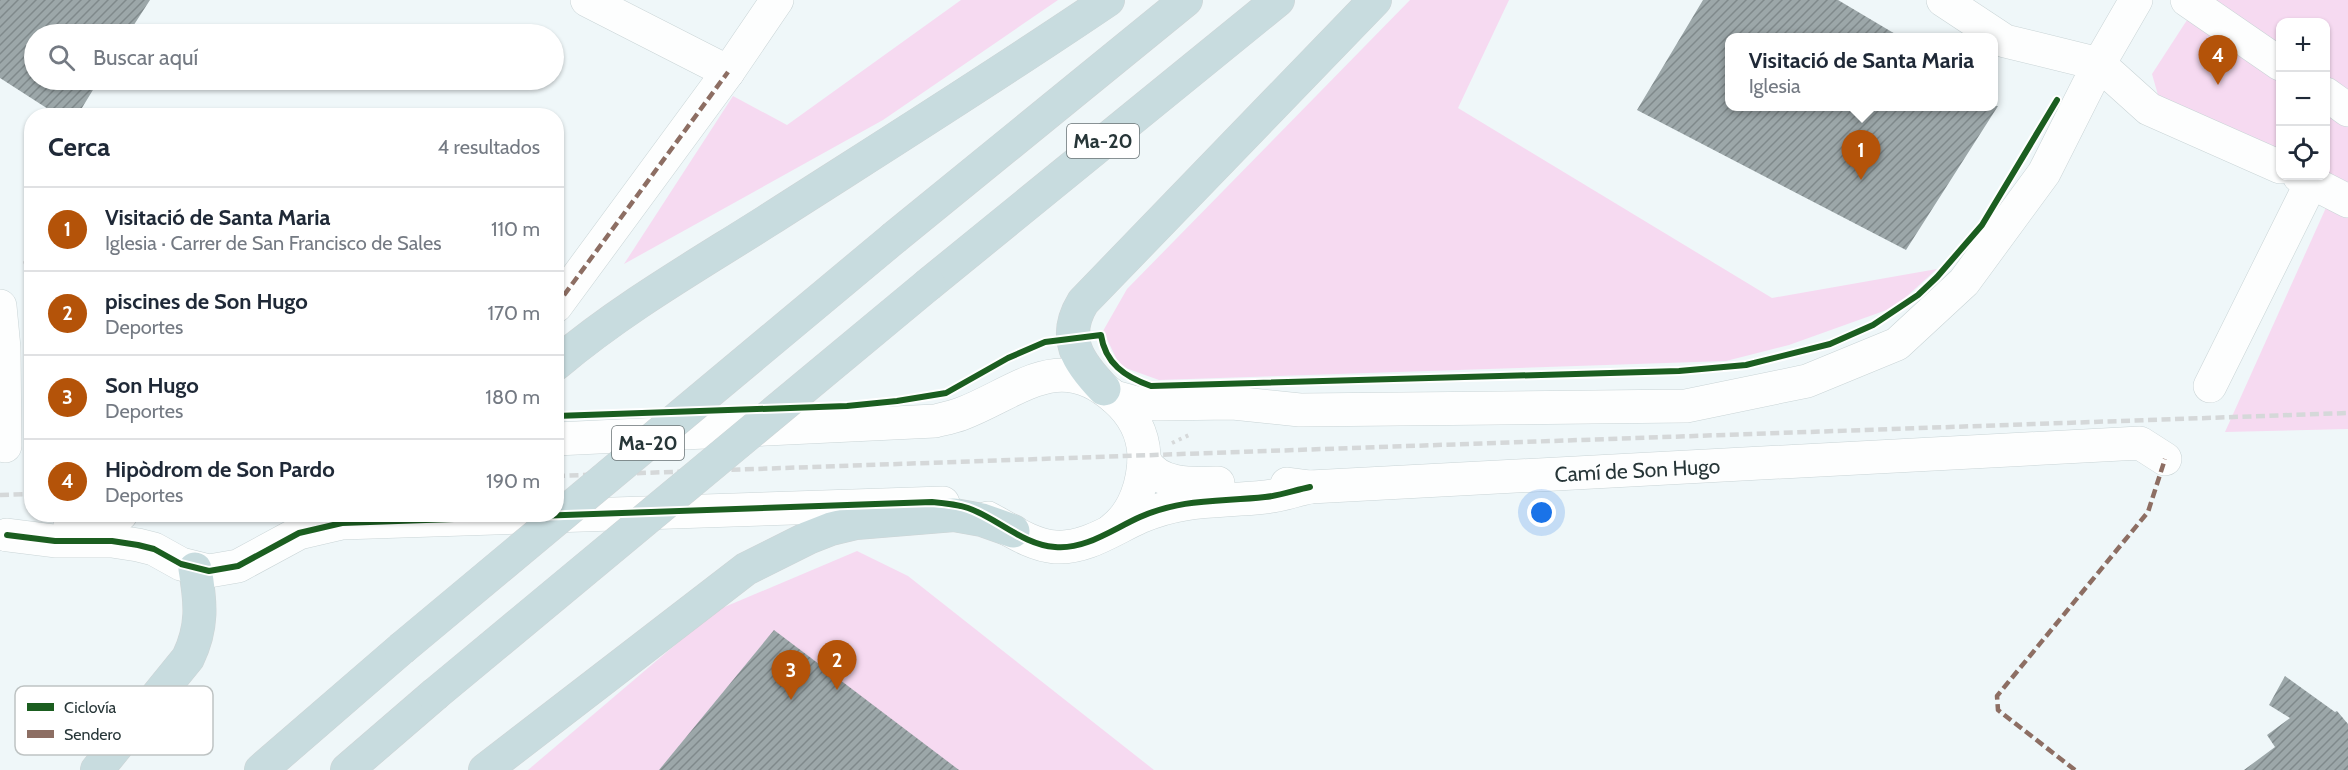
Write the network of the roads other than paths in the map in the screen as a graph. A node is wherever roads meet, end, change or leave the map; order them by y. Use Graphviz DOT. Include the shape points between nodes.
graph roads {
  1 [pos="587,0"];
  2 [pos="777,0"];
  3 [pos="1108,0"];
  4 [pos="1186,0"];
  5 [pos="1278,0"];
  6 [pos="1375,0"];
  7 [pos="1943,0"];
  8 [pos="2136,0"];
  9 [pos="2187,0"];
  10 [pos="1993,33"];
  11 [pos="1998,36"];
  12 [pos="2276,61"];
  13 [pos="2099,64"];
  14 [pos="728,72"];
  15 [pos="2330,97"];
  16 [pos="2348,110"];
  17 [pos="2276,165"];
  18 [pos="2304,180"];
  19 [pos="2309,180"];
  20 [pos="2348,201"];
  21 [pos="564,295"];
  22 [pos="0,306"];
  23 [pos="564,358"];
  24 [pos="2210,386"];
  25 [pos="1109,393"];
  26 [pos="1300,410"];
  27 [pos="564,439"];
  28 [pos="17,446"];
  29 [pos="2152,451"];
  30 [pos="1143,454"];
  31 [pos="1310,487"];
  32 [pos="564,513"];
  33 [pos="564,515"];
  34 [pos="99,522"];
  35 [pos="142,522"];
  36 [pos="370,522"];
  37 [pos="553,522"];
  38 [pos="1013,531"];
  39 [pos="1107,533"];
  40 [pos="4,535"];
  41 [pos="182,563"];
  42 [pos="165,686"];
  43 [pos="109,755"];
  44 [pos="97,770"];
  45 [pos="261,770"];
  46 [pos="347,770"];
  47 [pos="485,770"];
  1 -- 14 [label="street"];
  2 -- 14 [label="street"];
  3 -- 23 [label="highway" via="615,318"];
  4 -- 32 [label="highway, Ma-20, bridge"];
  5 -- 46 [label="highway, Ma-20, bridge" via="929,284"];
  6 -- 25 [label="highway" via="1083,302 1074,321 1076,352 1089,373"];
  7 -- 10 [label="street"];
  8 -- 13 [label="street"];
  9 -- 12 [label="street"];
  11 -- 13 [label="street"];
  13 -- 17 [label="street" via="2149,109"];
  13 -- 26 [label="street" via="2044,173 1964,282 1897,344 1807,381 1686,406"];
  14 -- 21 [label="street"];
  15 -- 16 [label="street"];
  18 -- 24 [label="street"];
  19 -- 20 [label="street"];
  22 -- 28 [label="street"];
  25 -- 26 [label="street" via="1136,403 1233,403"];
  25 -- 27 [label="street" via="1082,379 1054,375 1030,380 961,414 934,421"];
  25 -- 30 [label="street" via="1132,416"];
  26 -- 30 [label="street" via="1179,420 1152,435"];
  29 -- 31 [label="street, Camí de Son Hugo"];
  30 -- 31 [label="street, Camí de Son Hugo" via="1152,471 1181,483 1265,481"];
  30 -- 39 [label="street" via="1137,494 1130,510"];
  31 -- 39 [label="street" via="1267,497 1173,505"];
  33 -- 38 [label="street" via="932,502 970,508"];
  34 -- 40 [label="street"];
  35 -- 41 [label="street" via="155,544"];
  36 -- 41 [label="street" via="342,523 299,533 238,566 208,571"];
  37 -- 45 [label="highway, Ma-20, bridge"];
  38 -- 39 [label="street" via="1043,546 1057,547 1083,543"];
  38 -- 47 [label="highway" via="954,515 856,523 808,538 746,569"];
  40 -- 41 [label="street" via="138,545"];
  41 -- 42 [label="highway" via="200,615 196,642"];
  43 -- 44 [label="highway"];
}
